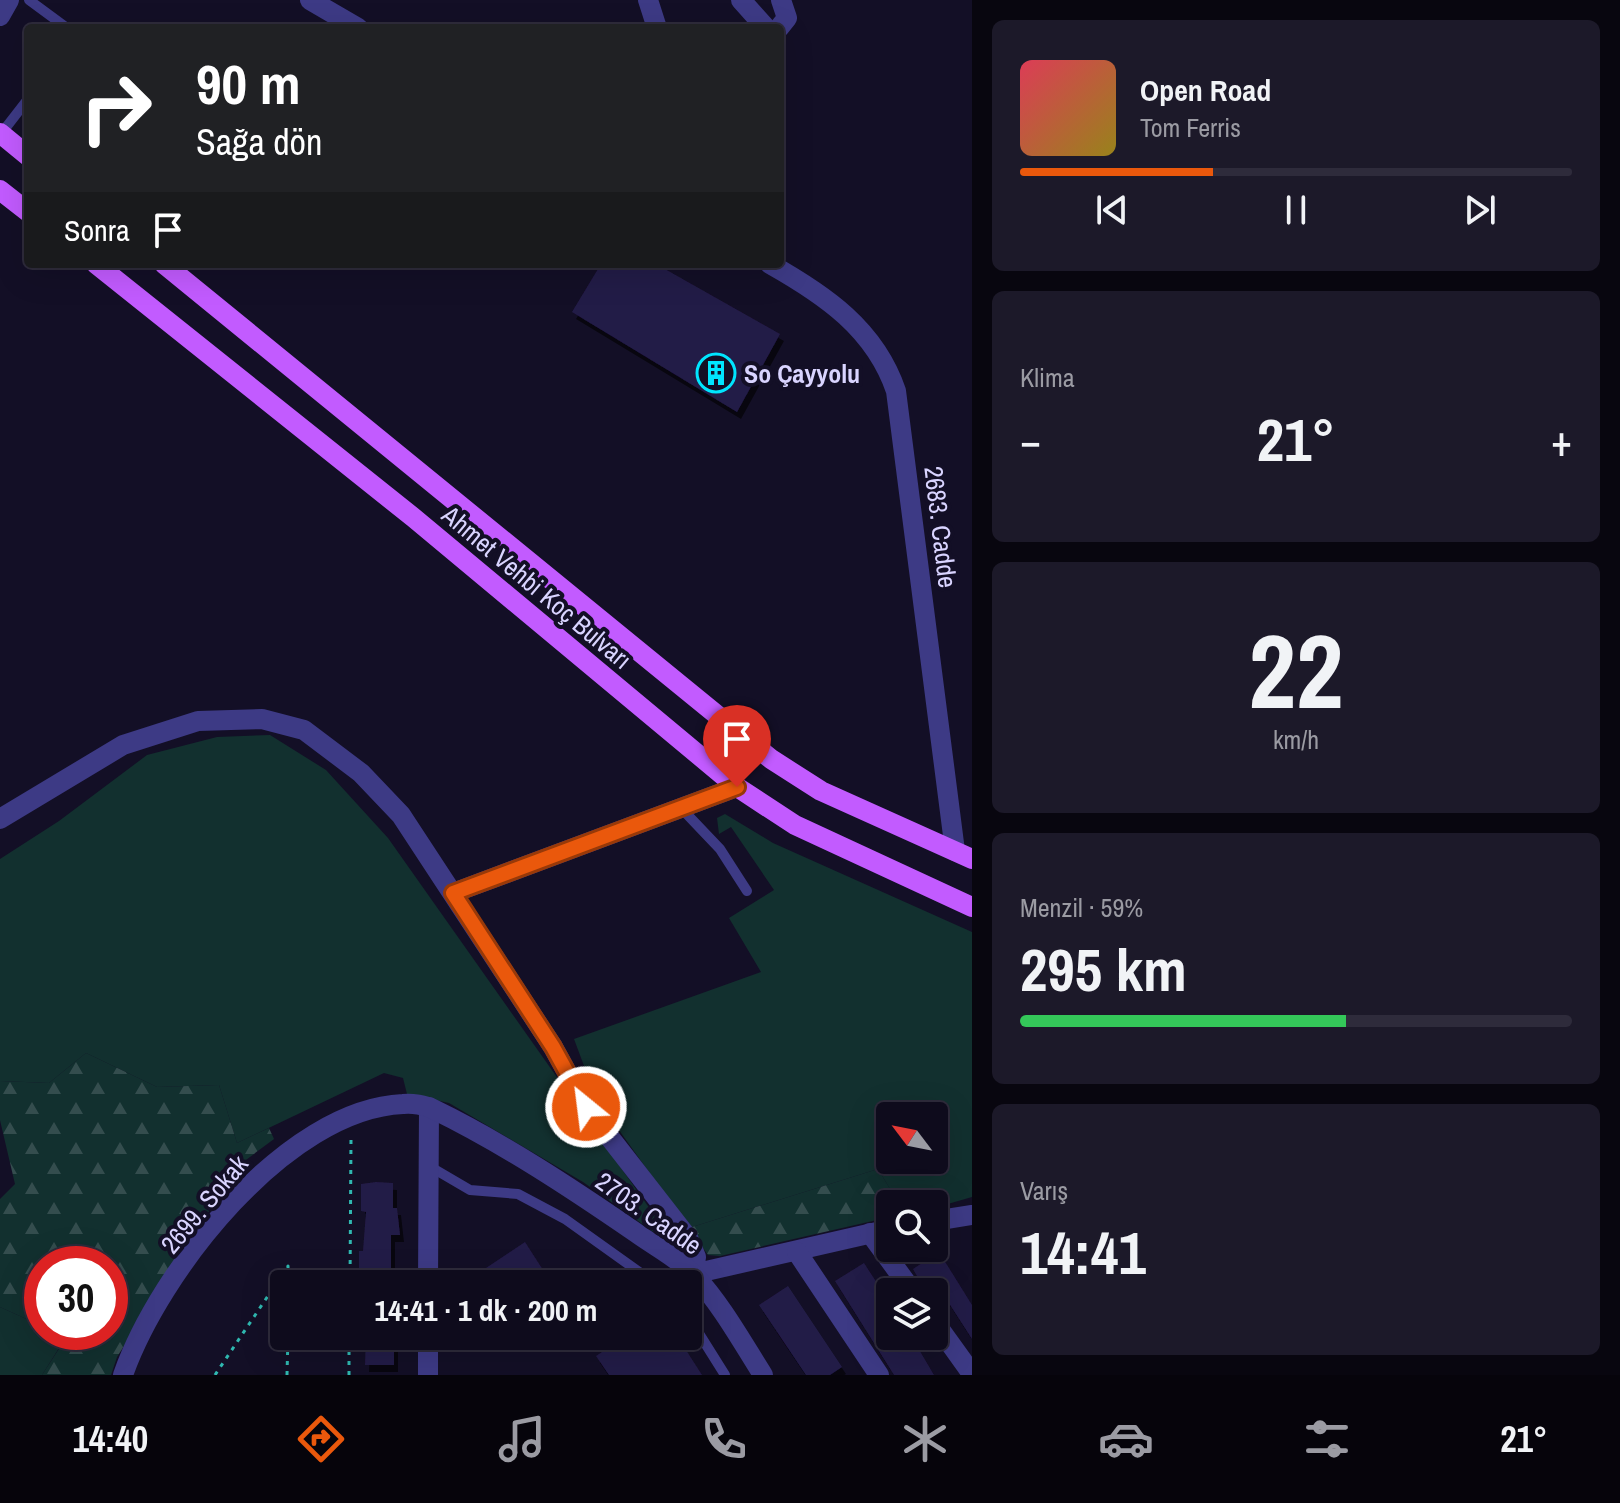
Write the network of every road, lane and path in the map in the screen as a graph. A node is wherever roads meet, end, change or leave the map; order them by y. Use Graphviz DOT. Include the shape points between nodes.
graph roads {
  1 [pos="9,0"];
  2 [pos="29,0"];
  3 [pos="310,0"];
  4 [pos="648,0"];
  5 [pos="741,0"];
  6 [pos="781,0"];
  7 [pos="0,16"];
  8 [pos="62,24"];
  9 [pos="351,24"];
  10 [pos="656,24"];
  11 [pos="762,24"];
  12 [pos="782,24"];
  13 [pos="24,104"];
  14 [pos="1,134"];
  15 [pos="24,153"];
  16 [pos="0,190"];
  17 [pos="24,209"];
  18 [pos="101,268"];
  19 [pos="169,268"];
  20 [pos="777,268"];
  21 [pos="737,787"];
  22 [pos="681,808"];
  23 [pos="0,819"];
  24 [pos="964,855"];
  25 [pos="747,891"];
  26 [pos="453,893"];
  27 [pos="972,907"];
  28 [pos="429,1107"];
  29 [pos="351,1116"];
  30 [pos="429,1166"];
  31 [pos="972,1215"];
  32 [pos="948,1219"];
  33 [pos="876,1232"];
  34 [pos="797,1252"];
  35 [pos="350,1270"];
  36 [pos="428,1270"];
  37 [pos="636,1270"];
  38 [pos="687,1270"];
  39 [pos="694,1270"];
  40 [pos="702,1272"];
  41 [pos="702,1287"];
  42 [pos="270,1293"];
  43 [pos="702,1338"];
  44 [pos="948,1341"];
  45 [pos="288,1350"];
  46 [pos="349,1350"];
  47 [pos="428,1369"];
  48 [pos="972,1374"];
  49 [pos="123,1375"];
  50 [pos="215,1375"];
  51 [pos="287,1375"];
  52 [pos="349,1375"];
  53 [pos="448,1375"];
  54 [pos="725,1375"];
  55 [pos="763,1375"];
  56 [pos="879,1375"];
  1 -- 7 [label="street"];
  2 -- 8 [label="lane"];
  3 -- 9 [label="street"];
  4 -- 10 [label="street"];
  5 -- 11 [label="street"];
  6 -- 12 [label="street" via="787,18"];
  13 -- 14 [label="lane"];
  14 -- 15 [label="main road"];
  16 -- 17 [label="main road"];
  18 -- 21 [label="main road, Ahmet Vehbi Koç Bulvarı" via="414,518"];
  19 -- 24 [label="main road, Ahmet Vehbi Koç Bulvarı" via="771,759 821,791"];
  20 -- 24 [label="street, 2683. Cadde" via="849,317 881,354 896,391"];
  21 -- 22 [label="street"];
  21 -- 27 [label="main road, Ahmet Vehbi Koç Bulvarı" via="795,825"];
  22 -- 25 [label="lane" via="720,849"];
  22 -- 26 [label="street"];
  23 -- 26 [label="street" via="123,745 198,721 262,719 304,730 361,773 401,815"];
  26 -- 39 [label="street" via="586,1107 688,1238 696,1257"];
  28 -- 29 [label="street, 2699. Sokak" via="404,1104"];
  28 -- 30 [label="street"];
  28 -- 38 [label="street, 2703. Cadde" via="539,1170"];
  29 -- 35 [label="path"];
  29 -- 49 [label="street, 2699. Sokak" via="295,1147 243,1189 168,1290"];
  30 -- 36 [label="street"];
  30 -- 37 [label="lane" via="470,1190 518,1194 565,1219"];
  31 -- 32 [label="street"];
  33 -- 34 [label="street"];
  34 -- 40 [label="street"];
  34 -- 56 [label="street"];
  41 -- 55 [label="street, 2703. Cadde"];
  42 -- 50 [label="path"];
  43 -- 54 [label="lane"];
  44 -- 48 [label="street"];
  45 -- 51 [label="path"];
  46 -- 52 [label="path"];
  47 -- 53 [label="street"];
}
